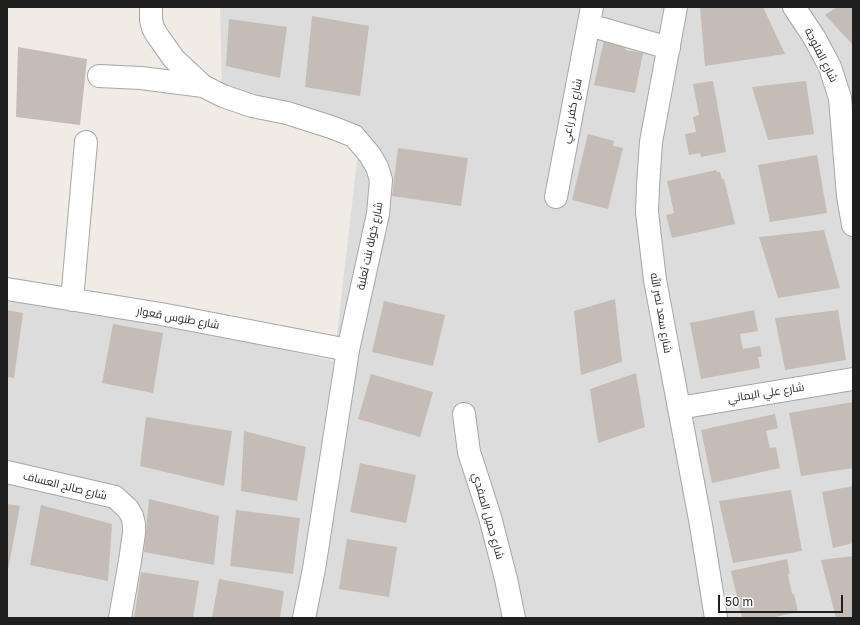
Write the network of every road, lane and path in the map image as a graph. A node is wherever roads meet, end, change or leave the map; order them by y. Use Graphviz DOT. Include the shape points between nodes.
graph roads {
  1 [pos="151,7"];
  2 [pos="676,7"];
  3 [pos="794,7"];
  4 [pos="590,16"];
  5 [pos="669,48"];
  6 [pos="99,76"];
  7 [pos="203,86"];
  8 [pos="847,127"];
  9 [pos="86,142"];
  10 [pos="556,197"];
  11 [pos="853,225"];
  12 [pos="7,290"];
  13 [pos="72,300"];
  14 [pos="348,350"];
  15 [pos="853,379"];
  16 [pos="679,408"];
  17 [pos="464,414"];
  18 [pos="7,472"];
  19 [pos="120,618"];
  20 [pos="304,618"];
  21 [pos="514,618"];
  22 [pos="716,618"];
  1 -- 7 [label="street, شارع خولة بنت ثعلبة" via="151,20 157,35 174,59"];
  2 -- 5 [label="street, شارع سعد نصر الله"];
  3 -- 8 [label="street, شارع الفلوجة" via="830,67"];
  4 -- 5 [label="street, شارع كفر راعي"];
  4 -- 10 [label="street, شارع كفر راعي"];
  5 -- 16 [label="street, شارع سعد نصر الله" via="652,142 647,212 654,280"];
  6 -- 7 [label="street" via="141,78"];
  7 -- 14 [label="street, شارع خولة بنت ثعلبة" via="252,106 287,113 354,136 377,167 381,180 378,214"];
  8 -- 11 [label="street, شارع الفلوجة" via="848,196"];
  9 -- 13 [label="street"];
  12 -- 13 [label="street, شارع طنوس قعوار"];
  13 -- 14 [label="street, شارع طنوس قعوار"];
  14 -- 20 [label="street, شارع خولة بنت ثعلبة"];
  15 -- 16 [label="street, شارع علي اليماني"];
  16 -- 22 [label="street, شارع سعد نصر الله"];
  17 -- 21 [label="street, شارع جميل الصفدي" via="469,452 490,517"];
  18 -- 19 [label="street, شارع صالح العساف" via="115,497 128,509 133,520 134,533"];
}
